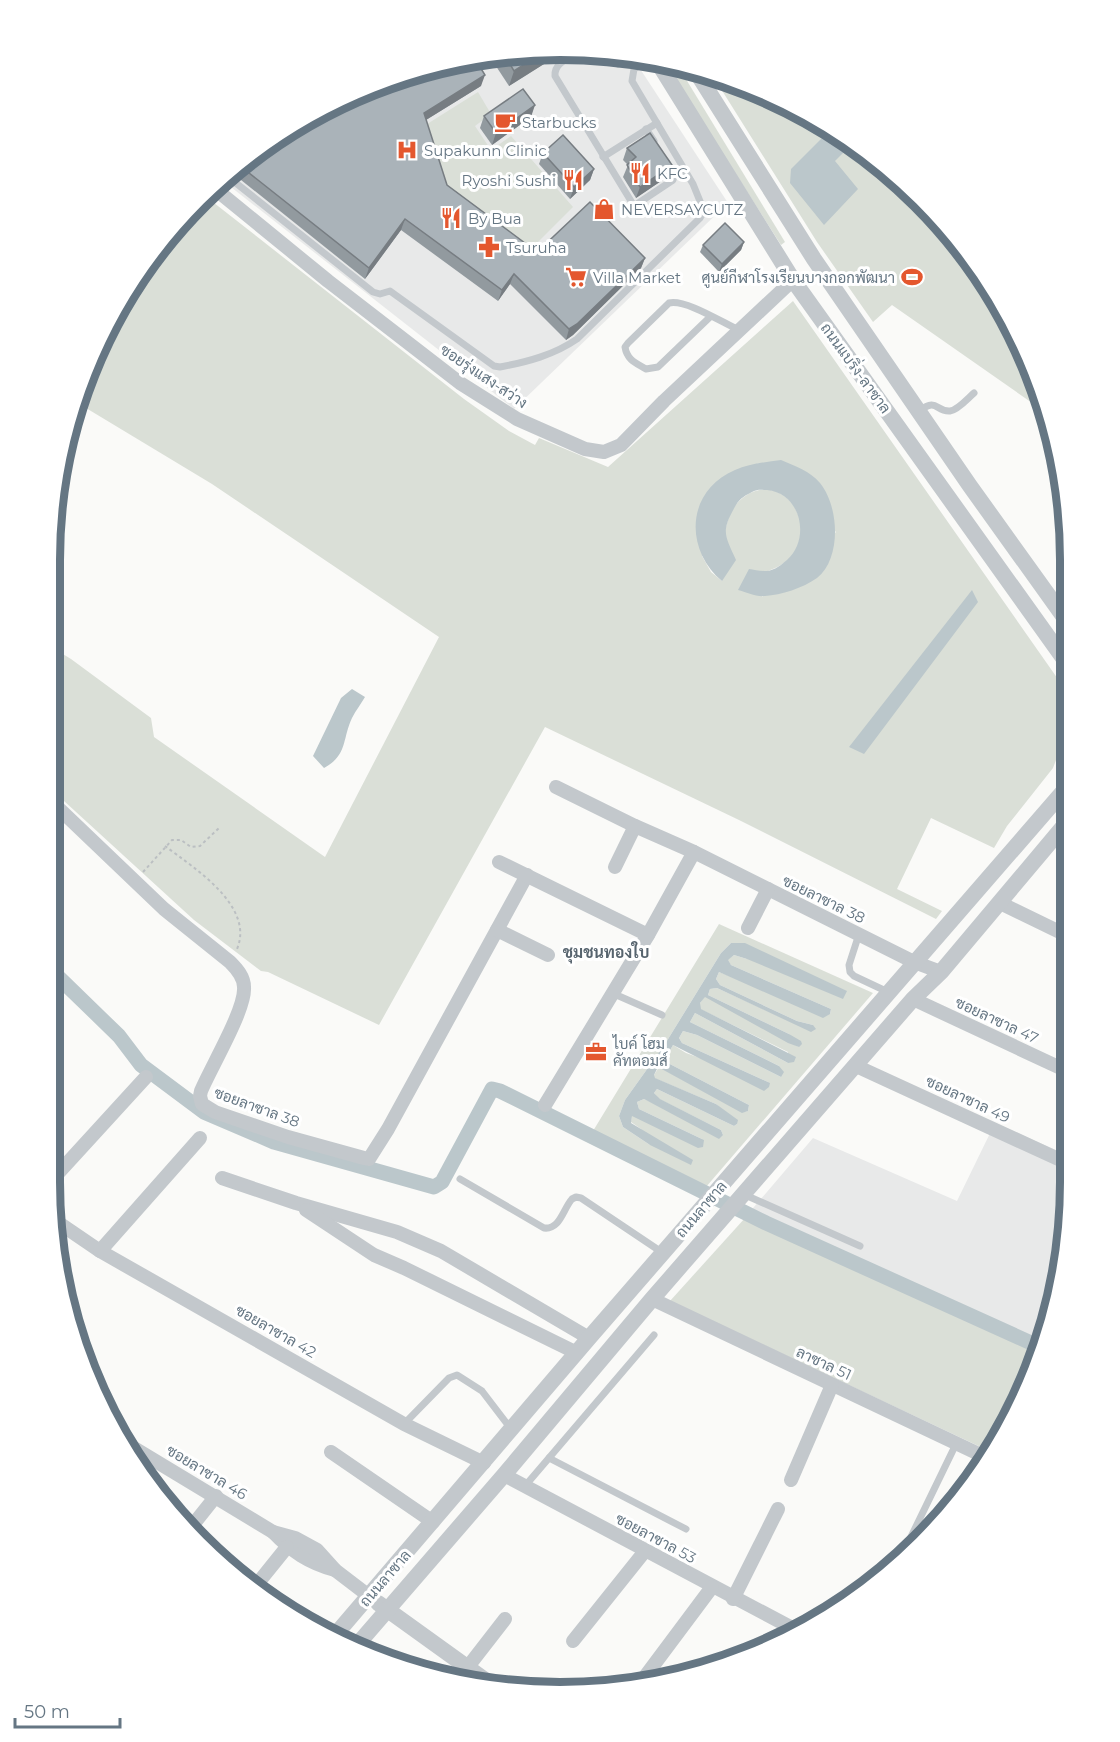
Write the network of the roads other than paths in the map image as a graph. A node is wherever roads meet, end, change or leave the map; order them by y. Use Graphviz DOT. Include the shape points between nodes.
graph roads {
  1 [pos="566,60"];
  2 [pos="638,66"];
  3 [pos="663,71"];
  4 [pos="701,81"];
  5 [pos="657,123"];
  6 [pos="646,129"];
  7 [pos="658,147"];
  8 [pos="663,156"];
  9 [pos="603,158"];
  10 [pos="234,181"];
  11 [pos="220,193"];
  12 [pos="804,244"];
  13 [pos="781,260"];
  14 [pos="793,280"];
  15 [pos="710,316"];
  16 [pos="740,330"];
  17 [pos="974,393"];
  18 [pos="918,411"];
  19 [pos="1060,611"];
  20 [pos="1060,655"];
  21 [pos="556,787"];
  22 [pos="1060,795"];
  23 [pos="60,810"];
  24 [pos="635,826"];
  25 [pos="1060,831"];
  26 [pos="694,852"];
  27 [pos="499,862"];
  28 [pos="615,867"];
  29 [pos="527,875"];
  30 [pos="768,889"];
  31 [pos="967,902"];
  32 [pos="999,903"];
  33 [pos="987,916"];
  34 [pos="748,928"];
  35 [pos="497,930"];
  36 [pos="1060,932"];
  37 [pos="859,934"];
  38 [pos="648,935"];
  39 [pos="548,955"];
  40 [pos="914,962"];
  41 [pos="941,972"];
  42 [pos="888,992"];
  43 [pos="612,993"];
  44 [pos="914,999"];
  45 [pos="662,1015"];
  46 [pos="856,1066"];
  47 [pos="1060,1068"];
  48 [pos="146,1077"];
  49 [pos="544,1105"];
  50 [pos="200,1137"];
  51 [pos="1060,1159"];
  52 [pos="60,1171"];
  53 [pos="222,1178"];
  54 [pos="460,1179"];
  55 [pos="743,1194"];
  56 [pos="296,1203"];
  57 [pos="62,1225"];
  58 [pos="860,1246"];
  59 [pos="100,1251"];
  60 [pos="663,1253"];
  61 [pos="485,1277"];
  62 [pos="652,1299"];
  63 [pos="473,1301"];
  64 [pos="654,1335"];
  65 [pos="590,1338"];
  66 [pos="577,1353"];
  67 [pos="832,1385"];
  68 [pos="404,1424"];
  69 [pos="512,1430"];
  70 [pos="956,1444"];
  71 [pos="331,1452"];
  72 [pos="141,1454"];
  73 [pos="979,1454"];
  74 [pos="549,1458"];
  75 [pos="484,1463"];
  76 [pos="504,1475"];
  77 [pos="791,1480"];
  78 [pos="525,1486"];
  79 [pos="216,1496"];
  80 [pos="778,1509"];
  81 [pos="433,1522"];
  82 [pos="194,1523"];
  83 [pos="686,1529"];
  84 [pos="273,1532"];
  85 [pos="909,1540"];
  86 [pos="287,1547"];
  87 [pos="645,1551"];
  88 [pos="335,1570"];
  89 [pos="259,1581"];
  90 [pos="712,1587"];
  91 [pos="369,1596"];
  92 [pos="733,1599"];
  93 [pos="387,1610"];
  94 [pos="505,1619"];
  95 [pos="788,1626"];
  96 [pos="339,1630"];
  97 [pos="361,1640"];
  98 [pos="573,1641"];
  99 [pos="468,1672"];
  100 [pos="647,1674"];
  1 -- 9 [label="lane" via="559,64 555,76"];
  2 -- 5 [label="lane" via="632,81"];
  3 -- 13 [label="street, ถนนแบริ่ง-ลาซาล"];
  4 -- 12 [label="street, ถนนแบริ่ง-ลาซาล"];
  5 -- 6 [label="lane"];
  5 -- 10 [label="lane" via="693,184 704,211 700,218 577,339 539,358 500,367 390,291 373,292"];
  6 -- 7 [label="lane"];
  6 -- 9 [label="lane"];
  8 -- 9 [label="lane" via="674,174 673,180 634,206"];
  11 -- 16 [label="street, ซอยรุ่งแสง-สว่าง" via="460,383 517,419 585,449 604,452 621,445"];
  12 -- 13 [label="street"];
  12 -- 18 [label="street, ถนนแบริ่ง-ลาซาล"];
  13 -- 14 [label="street, ถนนแบริ่ง-ลาซาล"];
  14 -- 16 [label="street, ซอยรุ่งแสง-สว่าง"];
  14 -- 20 [label="street, ถนนแบริ่ง-ลาซาล"];
  15 -- 15 [label="lane" via="669,303 628,343 626,354 646,369 658,367"];
  15 -- 16 [label="lane"];
  17 -- 18 [label="lane" via="954,411 933,405"];
  18 -- 19 [label="street, ถนนแบริ่ง-ลาซาล"];
  21 -- 24 [label="street, ซอยลาซาล 38"];
  22 -- 31 [label="street, ถนนลาซาล"];
  23 -- 35 [label="street, ซอยลาซาล 38" via="164,909 240,973 244,986 242,1005 201,1091 202,1104 214,1112 288,1137 369,1159"];
  24 -- 26 [label="street, ซอยลาซาล 38"];
  24 -- 28 [label="street"];
  25 -- 32 [label="street, ถนนลาซาล"];
  26 -- 30 [label="street, ซอยลาซาล 38"];
  26 -- 38 [label="street"];
  27 -- 29 [label="street"];
  29 -- 35 [label="street, ซอยลาซาล 38"];
  29 -- 38 [label="street"];
  30 -- 34 [label="street"];
  30 -- 37 [label="street, ซอยลาซาล 38"];
  31 -- 33 [label="street"];
  31 -- 40 [label="street, ถนนลาซาล"];
  32 -- 33 [label="street, ถนนลาซาล"];
  32 -- 36 [label="street"];
  33 -- 41 [label="street, ถนนลาซาล"];
  35 -- 39 [label="street"];
  37 -- 40 [label="street, ซอยลาซาล 38"];
  37 -- 42 [label="lane" via="850,972"];
  38 -- 43 [label="street"];
  40 -- 41 [label="street, ซอยลาซาล 38"];
  40 -- 42 [label="street, ถนนลาซาล"];
  41 -- 44 [label="street, ถนนลาซาล"];
  42 -- 60 [label="street, ถนนลาซาล"];
  43 -- 45 [label="lane"];
  43 -- 49 [label="street"];
  44 -- 46 [label="street, ถนนลาซาล"];
  44 -- 47 [label="street, ซอยลาซาล 47"];
  46 -- 51 [label="street, ซอยลาซาล 49"];
  46 -- 55 [label="street, ถนนลาซาล"];
  48 -- 52 [label="street"];
  50 -- 59 [label="street"];
  53 -- 56 [label="street"];
  54 -- 60 [label="lane" via="544,1228 556,1225 572,1199 581,1198"];
  55 -- 58 [label="lane"];
  55 -- 62 [label="street, ถนนลาซาล"];
  56 -- 61 [label="street" via="397,1232 441,1251"];
  56 -- 63 [label="street" via="374,1255"];
  57 -- 59 [label="street, ซอยลาซาล 42"];
  59 -- 68 [label="street, ซอยลาซาล 42"];
  60 -- 65 [label="street, ถนนลาซาล"];
  61 -- 63 [label="street"];
  61 -- 65 [label="street"];
  62 -- 67 [label="street, ลาซาล 51"];
  62 -- 76 [label="street, ถนนลาซาล"];
  63 -- 66 [label="street"];
  64 -- 74 [label="lane"];
  65 -- 66 [label="street, ถนนลาซาล"];
  66 -- 69 [label="street, ถนนลาซาล"];
  67 -- 70 [label="street, ลาซาล 51"];
  67 -- 77 [label="street"];
  68 -- 69 [label="lane" via="449,1378 457,1375 482,1391"];
  68 -- 75 [label="street, ซอยลาซาล 42"];
  69 -- 75 [label="street, ถนนลาซาล"];
  70 -- 73 [label="street, ลาซาล 51"];
  70 -- 85 [label="lane"];
  71 -- 81 [label="street"];
  72 -- 79 [label="street, ซอยลาซาล 46"];
  74 -- 78 [label="lane"];
  74 -- 83 [label="lane"];
  75 -- 81 [label="street, ถนนลาซาล"];
  76 -- 78 [label="street, ซอยลาซาล 53"];
  76 -- 93 [label="street, ถนนลาซาล"];
  78 -- 87 [label="street, ซอยลาซาล 53"];
  79 -- 82 [label="street"];
  79 -- 84 [label="street, ซอยลาซาล 46"];
  80 -- 92 [label="street"];
  81 -- 91 [label="street, ถนนลาซาล"];
  84 -- 86 [label="street, ซอยลาซาล 46"];
  84 -- 88 [label="street, ซอยลาซาล 46" via="317,1550"];
  86 -- 88 [label="street, ซอยลาซาล 46" via="317,1565"];
  86 -- 89 [label="street"];
  87 -- 90 [label="street, ซอยลาซาล 53"];
  87 -- 98 [label="street"];
  88 -- 91 [label="street, ซอยลาซาล 46"];
  90 -- 92 [label="street, ซอยลาซาล 53"];
  90 -- 100 [label="street"];
  91 -- 93 [label="street"];
  91 -- 96 [label="street, ถนนลาซาล"];
  92 -- 95 [label="street, ซอยลาซาล 53"];
  93 -- 97 [label="street, ถนนลาซาล"];
  93 -- 99 [label="street"];
  94 -- 99 [label="street"];
}
